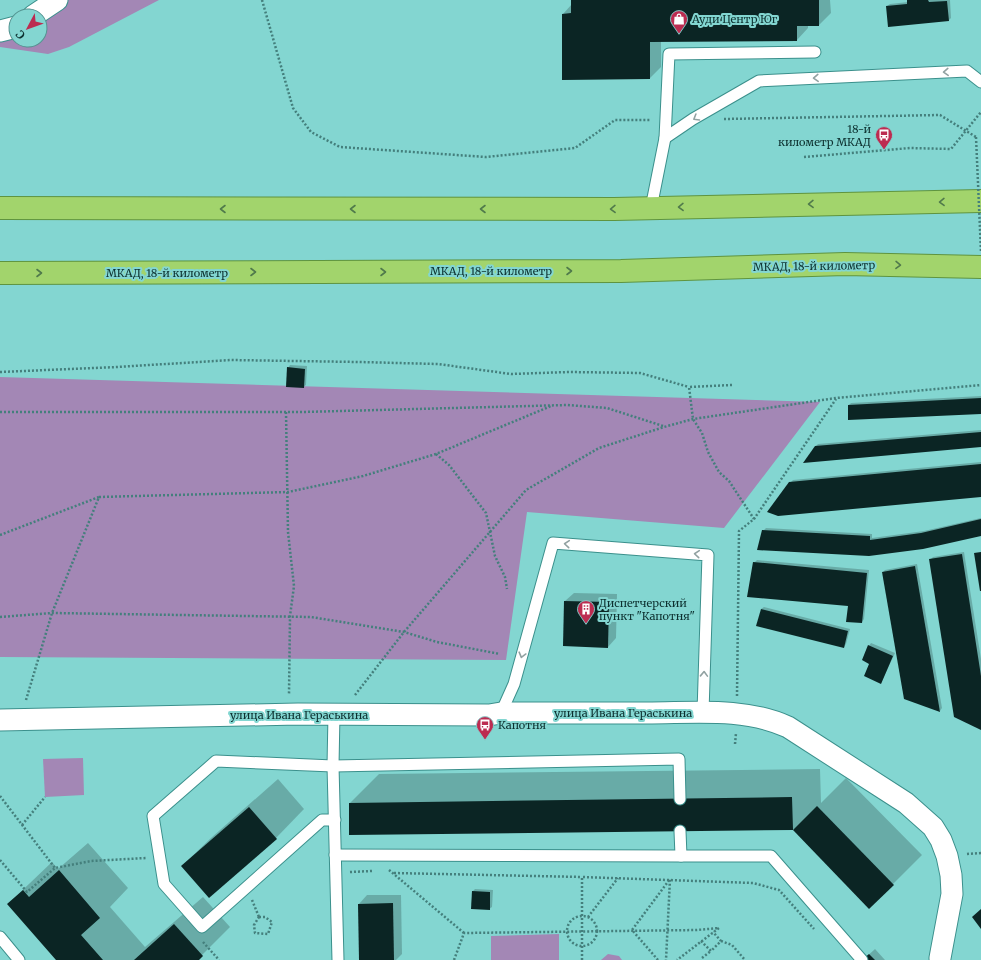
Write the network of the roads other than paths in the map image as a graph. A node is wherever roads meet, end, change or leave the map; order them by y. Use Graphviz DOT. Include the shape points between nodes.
graph roads {
  1 [pos="57,0"];
  2 [pos="45,8"];
  3 [pos="815,52"];
  4 [pos="981,82"];
  5 [pos="665,138"];
  6 [pos="981,201"];
  7 [pos="0,208"];
  8 [pos="652,208"];
  9 [pos="981,267"];
  10 [pos="0,273"];
  11 [pos="702,712"];
  12 [pos="501,713"];
  13 [pos="334,714"];
  14 [pos="0,720"];
  15 [pos="333,766"];
  16 [pos="680,799"];
  17 [pos="335,820"];
  18 [pos="680,831"];
  19 [pos="335,855"];
  20 [pos="681,856"];
  21 [pos="0,937"];
  22 [pos="941,959"];
  23 [pos="20,960"];
  24 [pos="338,960"];
  25 [pos="862,960"];
  1 -- 2 [label="street"];
  3 -- 5 [label="lane" via="669,54"];
  4 -- 5 [label="lane, one-way" via="967,71 759,81"];
  5 -- 8 [label="lane"];
  6 -- 8 [label="highway, one-way"];
  8 -- 7 [label="highway, one-way"];
  10 -- 9 [label="highway, МКАД, 18-й километр, one-way" via="613,271 845,264"];
  11 -- 12 [label="street, улица Ивана Гераськина"];
  11 -- 12 [label="lane, one-way" via="708,555 553,543 514,684"];
  11 -- 22 [label="street, улица Ивана Гераськина" via="737,713 771,719 788,727 906,803 932,827 945,851 951,875 952,894"];
  12 -- 13 [label="street, улица Ивана Гераськина"];
  13 -- 14 [label="street, улица Ивана Гераськина"];
  13 -- 15 [label="lane"];
  15 -- 16 [label="lane" via="679,759"];
  15 -- 17 [label="lane"];
  15 -- 17 [label="lane" via="216,761 153,816 164,884 202,927 322,820"];
  17 -- 19 [label="lane"];
  18 -- 20 [label="lane"];
  19 -- 20 [label="lane"];
  19 -- 24 [label="lane"];
  20 -- 25 [label="lane" via="771,856"];
  21 -- 23 [label="lane"];
}
